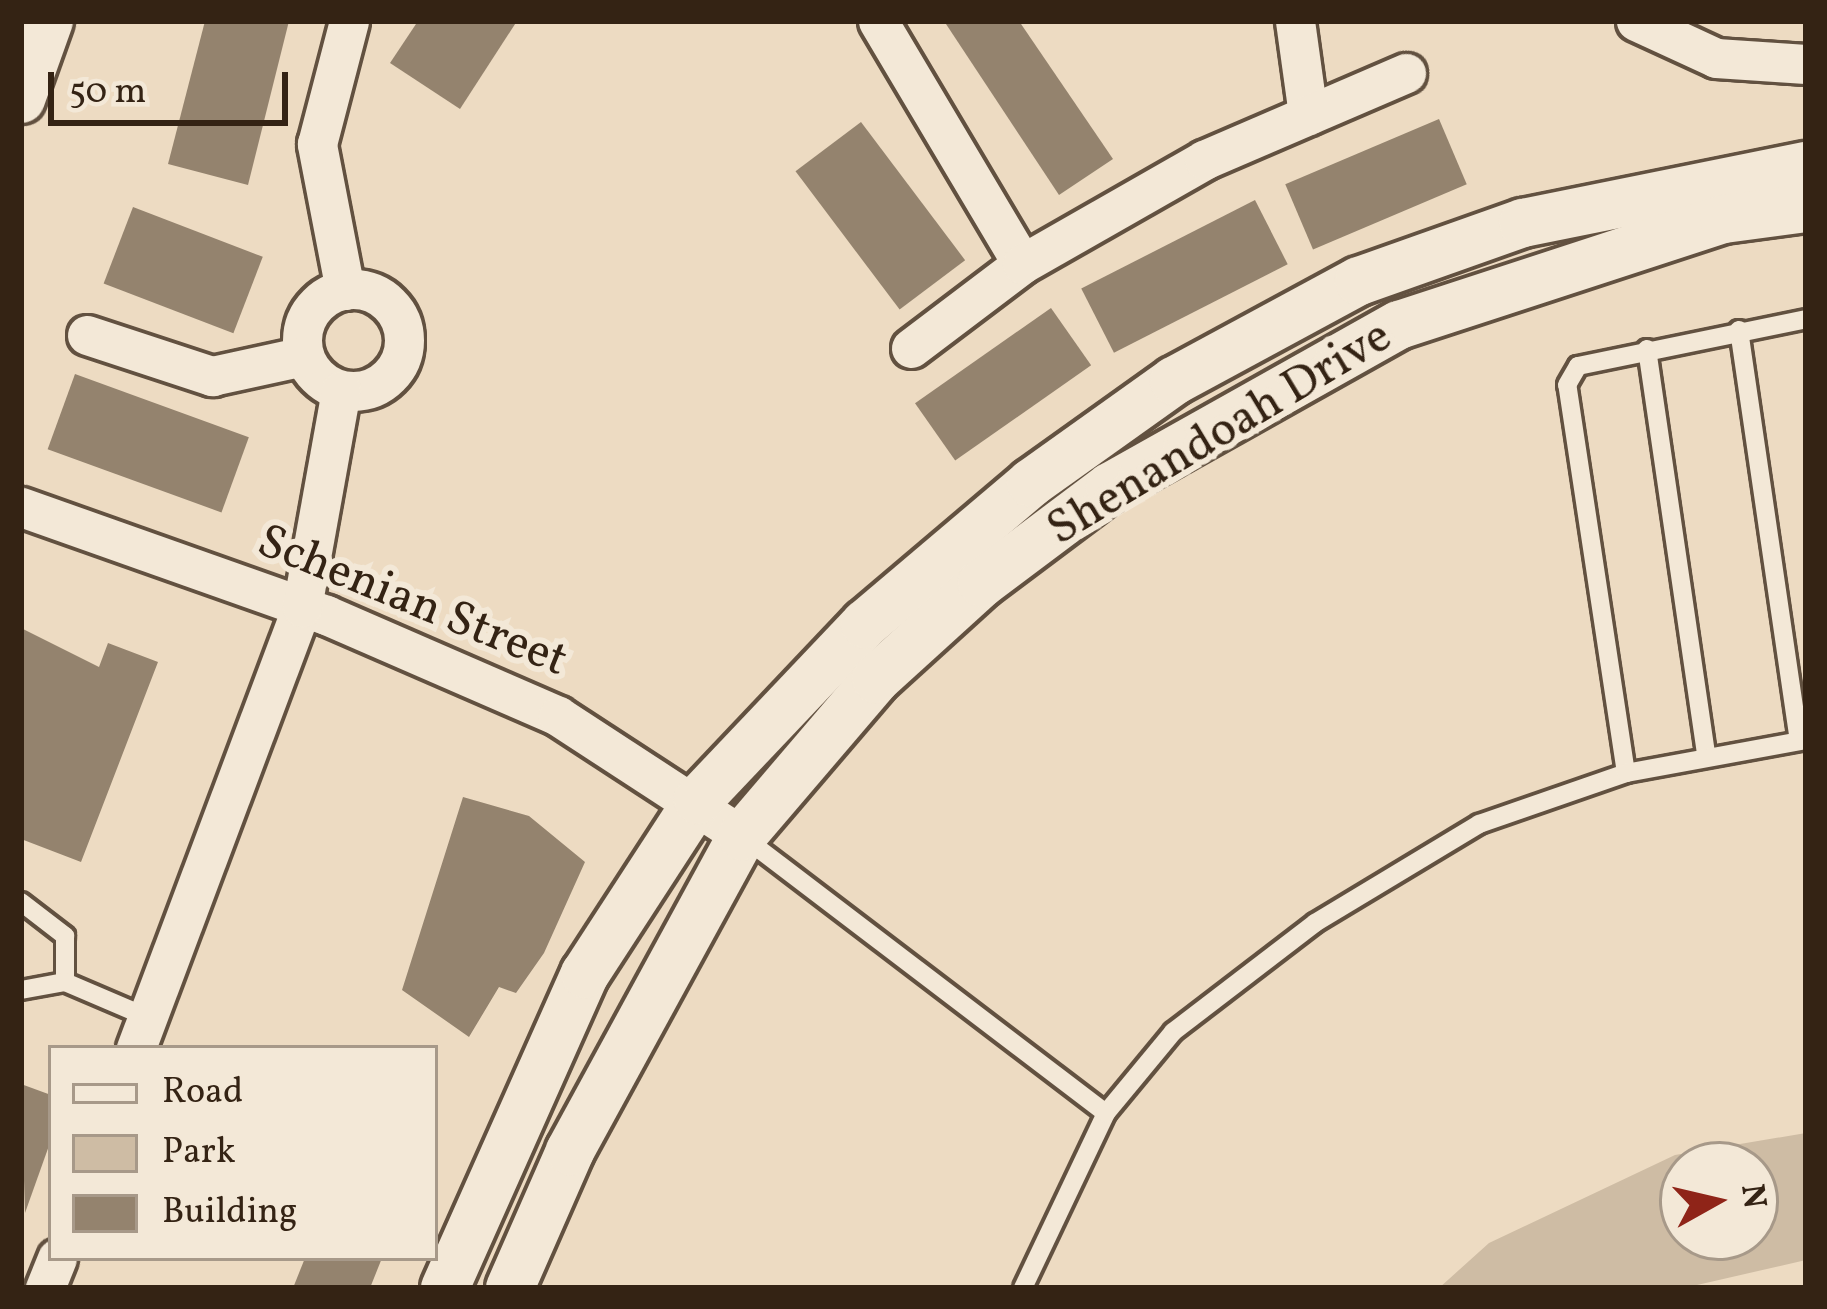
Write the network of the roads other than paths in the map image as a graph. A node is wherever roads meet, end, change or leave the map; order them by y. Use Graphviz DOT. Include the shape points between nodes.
graph roads {
  1 [pos="49,21"];
  2 [pos="349,21"];
  3 [pos="878,21"];
  4 [pos="1295,21"];
  5 [pos="1636,21"];
  6 [pos="1806,64"];
  7 [pos="1406,73"];
  8 [pos="21,99"];
  9 [pos="1308,115"];
  10 [pos="1806,166"];
  11 [pos="1806,208"];
  12 [pos="1022,264"];
  13 [pos="345,290"];
  14 [pos="1806,319"];
  15 [pos="1739,330"];
  16 [pos="87,335"];
  17 [pos="911,349"];
  18 [pos="1647,349"];
  19 [pos="304,356"];
  20 [pos="341,390"];
  21 [pos="21,507"];
  22 [pos="302,607"];
  23 [pos="1802,741"];
  24 [pos="1707,758"];
  25 [pos="1626,773"];
  26 [pos="698,800"];
  27 [pos="742,836"];
  28 [pos="21,902"];
  29 [pos="65,982"];
  30 [pos="21,990"];
  31 [pos="142,1032"];
  32 [pos="1106,1113"];
  33 [pos="446,1288"];
  34 [pos="510,1288"];
  35 [pos="1023,1288"];
  1 -- 8 [label="street"];
  2 -- 13 [label="street" via="317,144"];
  3 -- 12 [label="street"];
  4 -- 9 [label="street"];
  5 -- 6 [label="street" via="1716,58"];
  7 -- 9 [label="street"];
  9 -- 12 [label="street" via="1204,160"];
  10 -- 26 [label="street, Shenandoah Drive" via="1523,223 1359,281 1174,380 865,624"];
  11 -- 27 [label="street, Shenandoah Drive" via="1724,219 1399,325 1110,487 876,679"];
  12 -- 17 [label="street"];
  13 -- 19 [label="street" via="315,306"];
  13 -- 20 [label="street" via="379,296 404,336 386,379"];
  14 -- 15 [label="lane"];
  15 -- 18 [label="lane"];
  15 -- 23 [label="lane"];
  16 -- 19 [label="street" via="212,376"];
  18 -- 24 [label="lane"];
  18 -- 25 [label="lane" via="1578,366 1567,385"];
  19 -- 20 [label="street"];
  20 -- 22 [label="street"];
  21 -- 22 [label="street, Schenian Street"];
  22 -- 26 [label="street, Schenian Street" via="557,716"];
  22 -- 31 [label="street"];
  23 -- 24 [label="lane"];
  24 -- 25 [label="lane"];
  25 -- 32 [label="lane" via="1479,824 1315,922 1173,1032"];
  26 -- 27 [label="street, Schenian Street"];
  26 -- 33 [label="street, Shenandoah Drive" via="585,974"];
  27 -- 32 [label="lane"];
  27 -- 34 [label="street, Shenandoah Drive" via="570,1151"];
  28 -- 29 [label="lane" via="65,936"];
  29 -- 30 [label="lane"];
  29 -- 31 [label="lane"];
  32 -- 35 [label="lane"];
}
